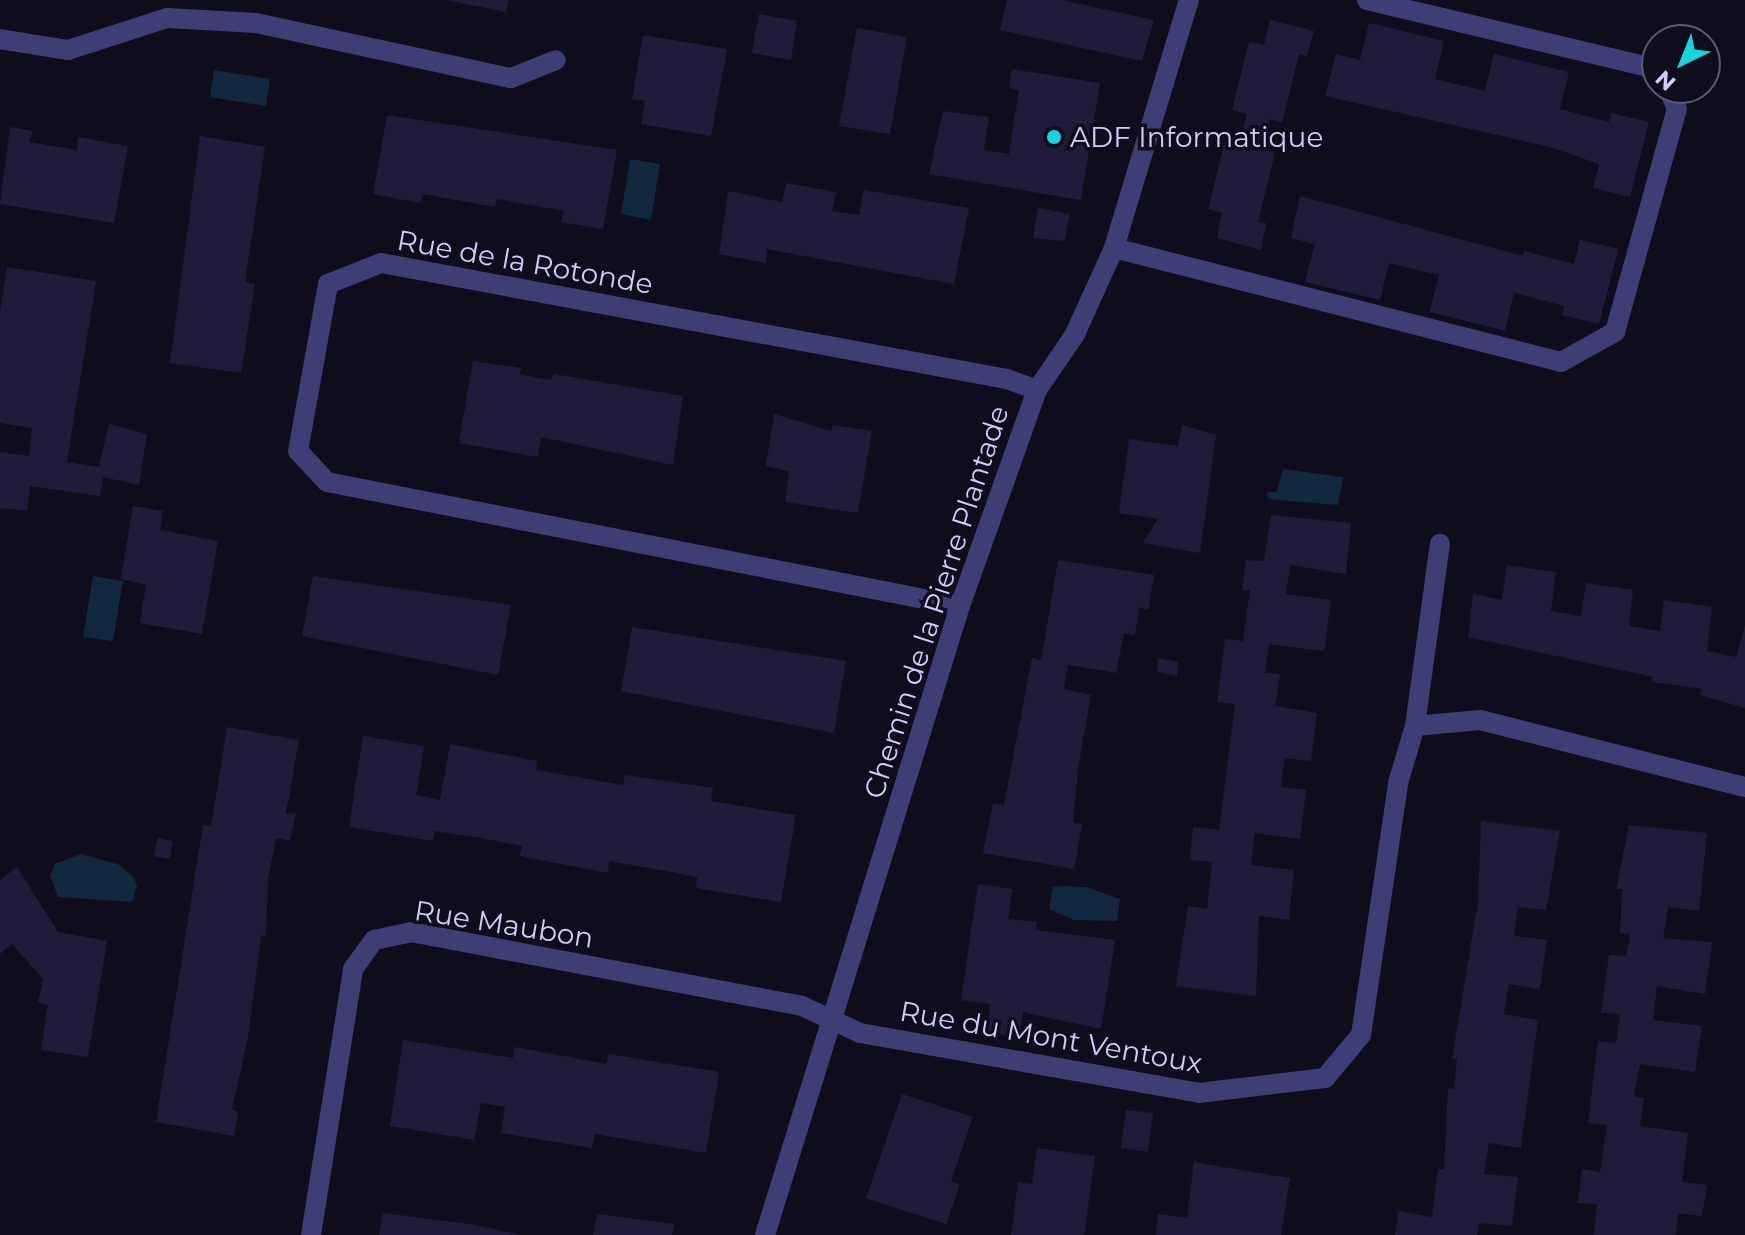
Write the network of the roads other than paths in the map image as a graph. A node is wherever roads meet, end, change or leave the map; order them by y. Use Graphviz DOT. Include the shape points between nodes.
graph roads {
  1 [pos="1189,0"];
  2 [pos="1367,0"];
  3 [pos="0,39"];
  4 [pos="556,60"];
  5 [pos="1641,65"];
  6 [pos="1675,104"];
  7 [pos="1114,248"];
  8 [pos="1037,390"];
  9 [pos="1440,544"];
  10 [pos="960,606"];
  11 [pos="1415,726"];
  12 [pos="1745,787"];
  13 [pos="830,1017"];
  14 [pos="311,1235"];
  15 [pos="765,1235"];
  1 -- 7 [label="street, Chemin de la Pierre Plantade"];
  2 -- 5 [label="street"];
  3 -- 4 [label="street" via="68,50 167,18 256,23 511,78"];
  6 -- 7 [label="street" via="1615,332 1561,362"];
  7 -- 8 [label="street, Chemin de la Pierre Plantade" via="1075,334"];
  8 -- 10 [label="street, Chemin de la Pierre Plantade"];
  8 -- 10 [label="street, Rue de la Rotonde" via="1007,379 381,263 328,284 298,451 327,482"];
  9 -- 11 [label="street, Rue du Mont Ventoux"];
  10 -- 13 [label="street, Chemin de la Pierre Plantade"];
  11 -- 12 [label="street" via="1480,720"];
  11 -- 13 [label="street, Rue du Mont Ventoux" via="1398,783 1361,1035 1325,1078 1199,1093 860,1033"];
  13 -- 14 [label="street, Rue Maubon" via="802,1006 411,932 374,940 353,969"];
  13 -- 15 [label="street, Chemin de la Pierre Plantade"];
}
